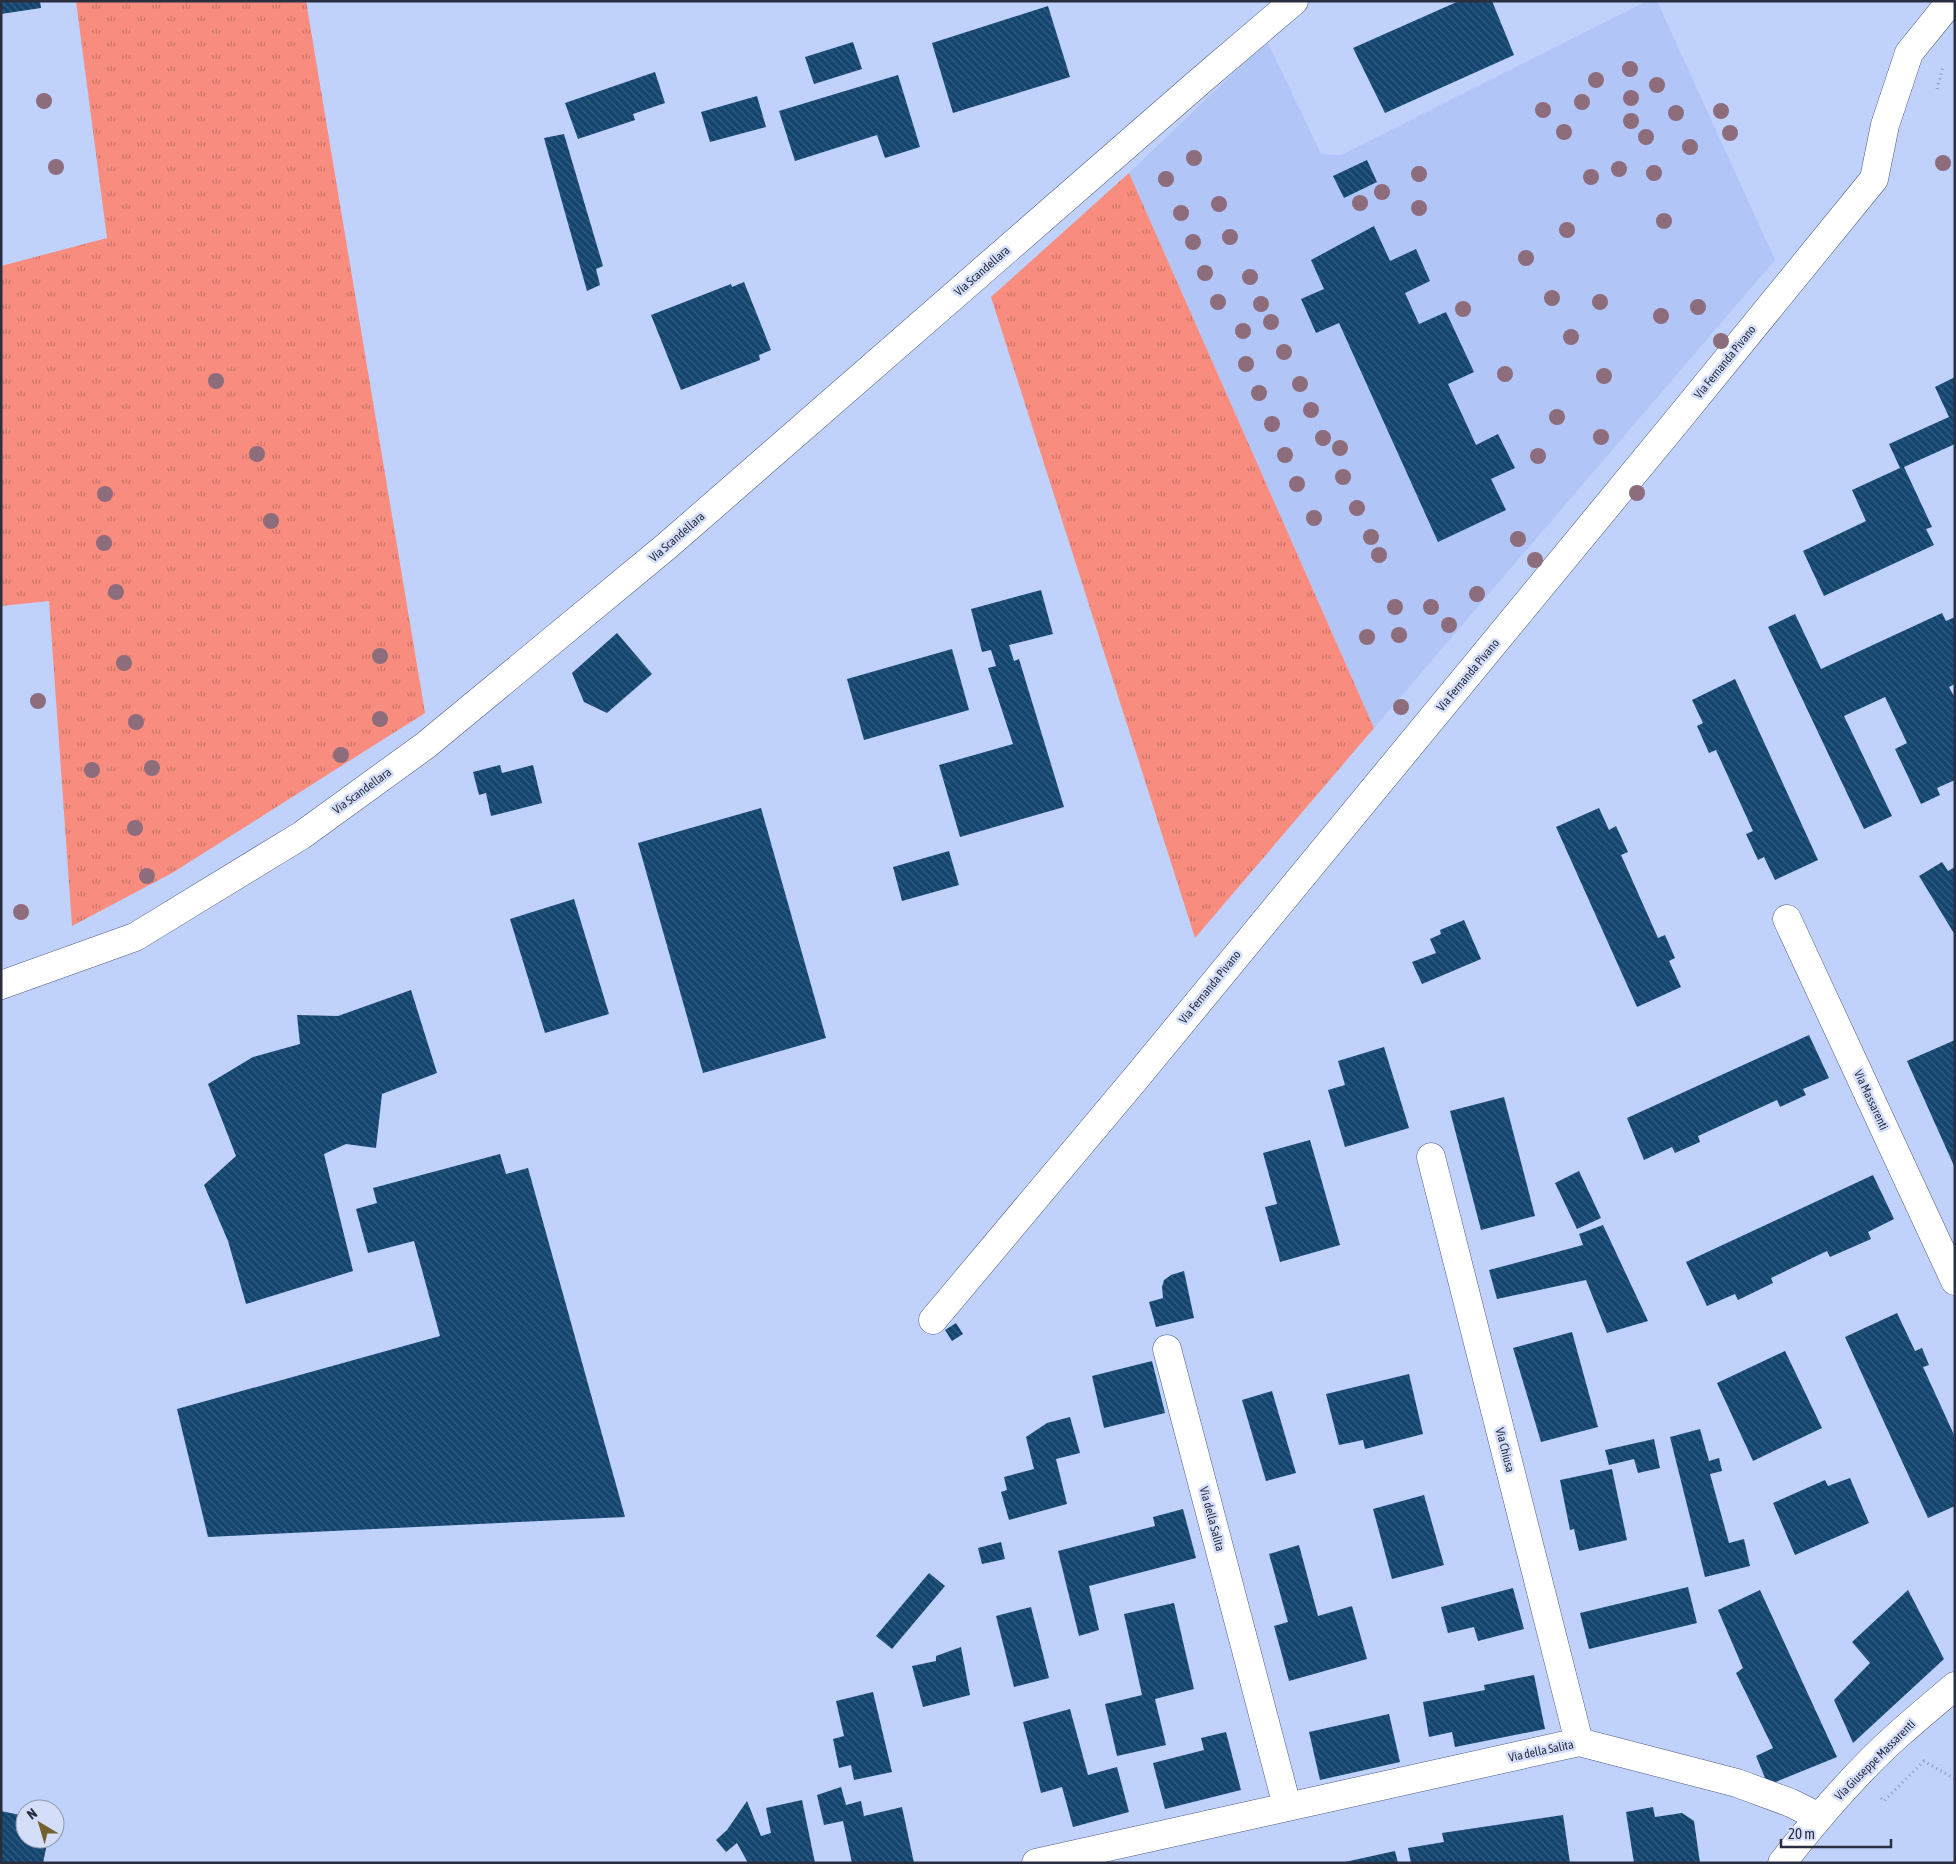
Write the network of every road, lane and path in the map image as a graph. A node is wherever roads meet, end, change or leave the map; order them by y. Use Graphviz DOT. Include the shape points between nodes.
graph roads {
  1 [pos="1294,1"];
  2 [pos="1951,1"];
  3 [pos="1948,60"];
  4 [pos="1937,89"];
  5 [pos="1787,919"];
  6 [pos="1,985"];
  7 [pos="1431,1157"];
  8 [pos="1955,1281"];
  9 [pos="933,1320"];
  10 [pos="1167,1349"];
  11 [pos="1955,1686"];
  12 [pos="1579,1742"];
  13 [pos="1856,1776"];
  14 [pos="1955,1779"];
  15 [pos="1287,1806"];
  16 [pos="1819,1817"];
  17 [pos="1036,1863"];
  18 [pos="1782,1863"];
  1 -- 6 [label="street, Via Scandellara" via="668,545 426,745 302,835 135,937"];
  2 -- 9 [label="street, Via Fernanda Pivano" via="1909,53 1885,125 1874,179 1136,1078"];
  3 -- 4 [label="path" via="1942,68"];
  5 -- 8 [label="street, Via Massarenti"];
  7 -- 12 [label="street, Via Chiusa"];
  10 -- 15 [label="street, Via della Salita"];
  11 -- 13 [label="street, Via Giuseppe Massarenti"];
  12 -- 15 [label="street, Via della Salita"];
  12 -- 16 [label="street, Via della Salita" via="1737,1783"];
  13 -- 14 [label="path" via="1884,1801 1924,1761"];
  13 -- 16 [label="street, Via Giuseppe Massarenti"];
  15 -- 17 [label="street, Via della Salita"];
  16 -- 18 [label="street, Via Giuseppe Massarenti"];
}
